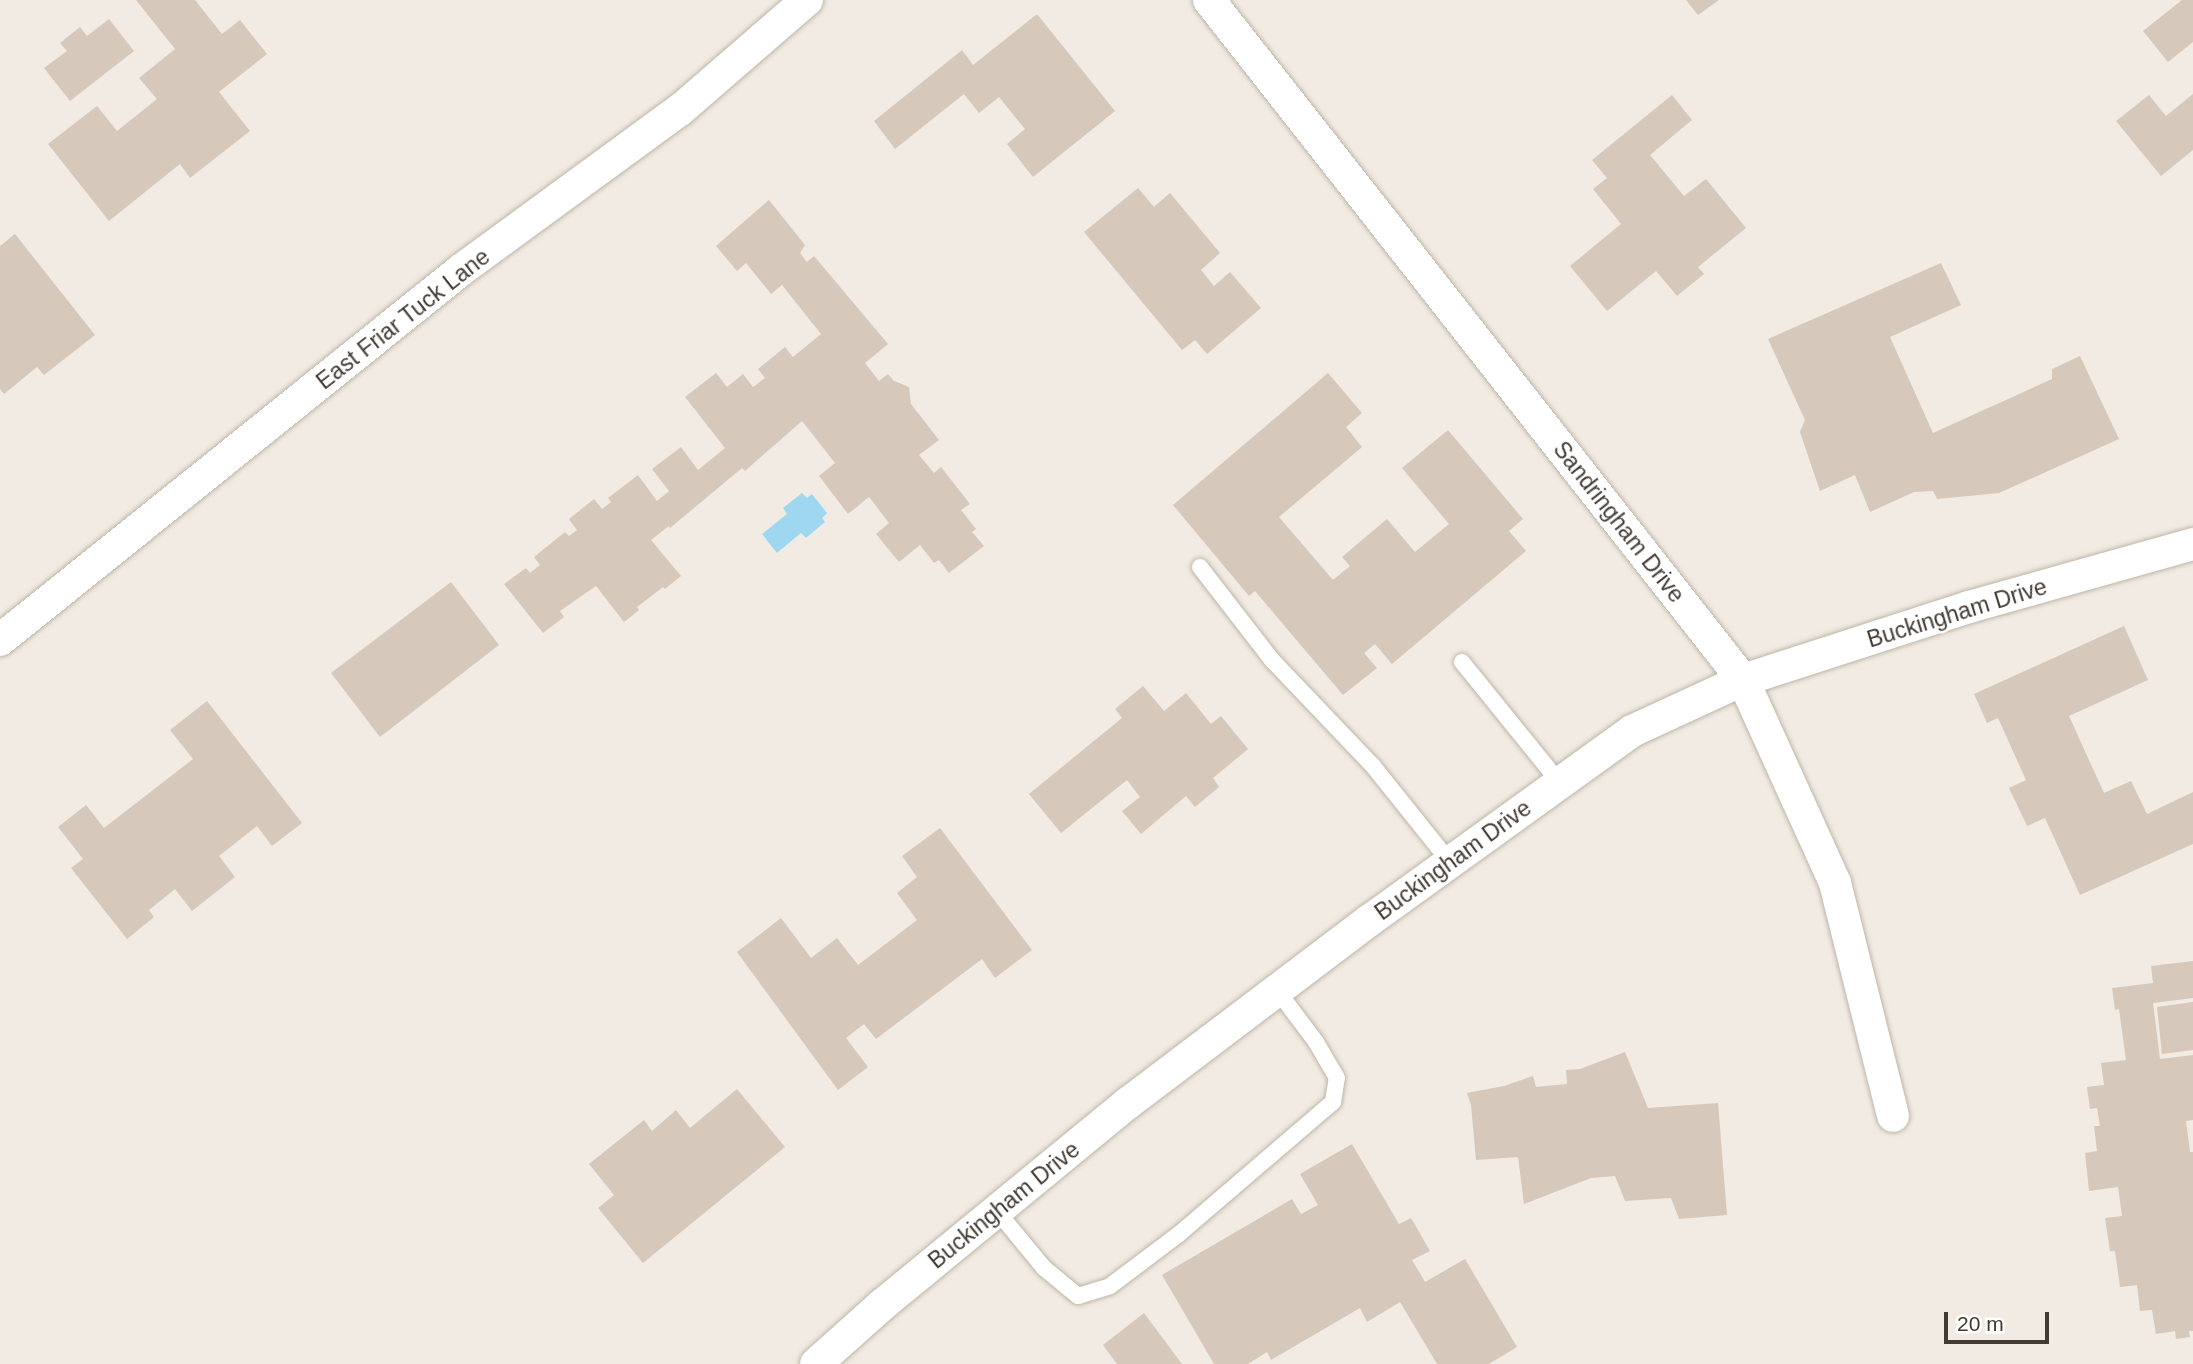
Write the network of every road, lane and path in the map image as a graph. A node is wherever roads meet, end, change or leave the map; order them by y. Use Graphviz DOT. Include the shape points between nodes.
graph roads {
  1 [pos="807,0"];
  2 [pos="1209,0"];
  3 [pos="2193,544"];
  4 [pos="1199,567"];
  5 [pos="0,640"];
  6 [pos="1462,662"];
  7 [pos="1743,680"];
  8 [pos="1560,783"];
  9 [pos="1450,862"];
  10 [pos="1276,990"];
  11 [pos="1892,1116"];
  12 [pos="997,1211"];
  13 [pos="816,1364"];
  1 -- 5 [label="street, East Friar Tuck Lane" via="680,110 461,270"];
  2 -- 7 [label="street, Sandringham Drive"];
  3 -- 7 [label="street, Buckingham Drive" via="1969,607"];
  4 -- 9 [label="lane" via="1272,660 1373,766"];
  6 -- 8 [label="lane"];
  7 -- 8 [label="street, Buckingham Drive" via="1632,731"];
  7 -- 11 [label="street, Sandringham Drive" via="1835,883"];
  8 -- 9 [label="street, Buckingham Drive"];
  9 -- 10 [label="street, Buckingham Drive"];
  10 -- 12 [label="street, Buckingham Drive"];
  10 -- 12 [label="lane" via="1317,1042 1337,1078 1334,1102 1179,1234 1110,1286 1078,1296 1044,1268"];
  12 -- 13 [label="street, Buckingham Drive"];
}
